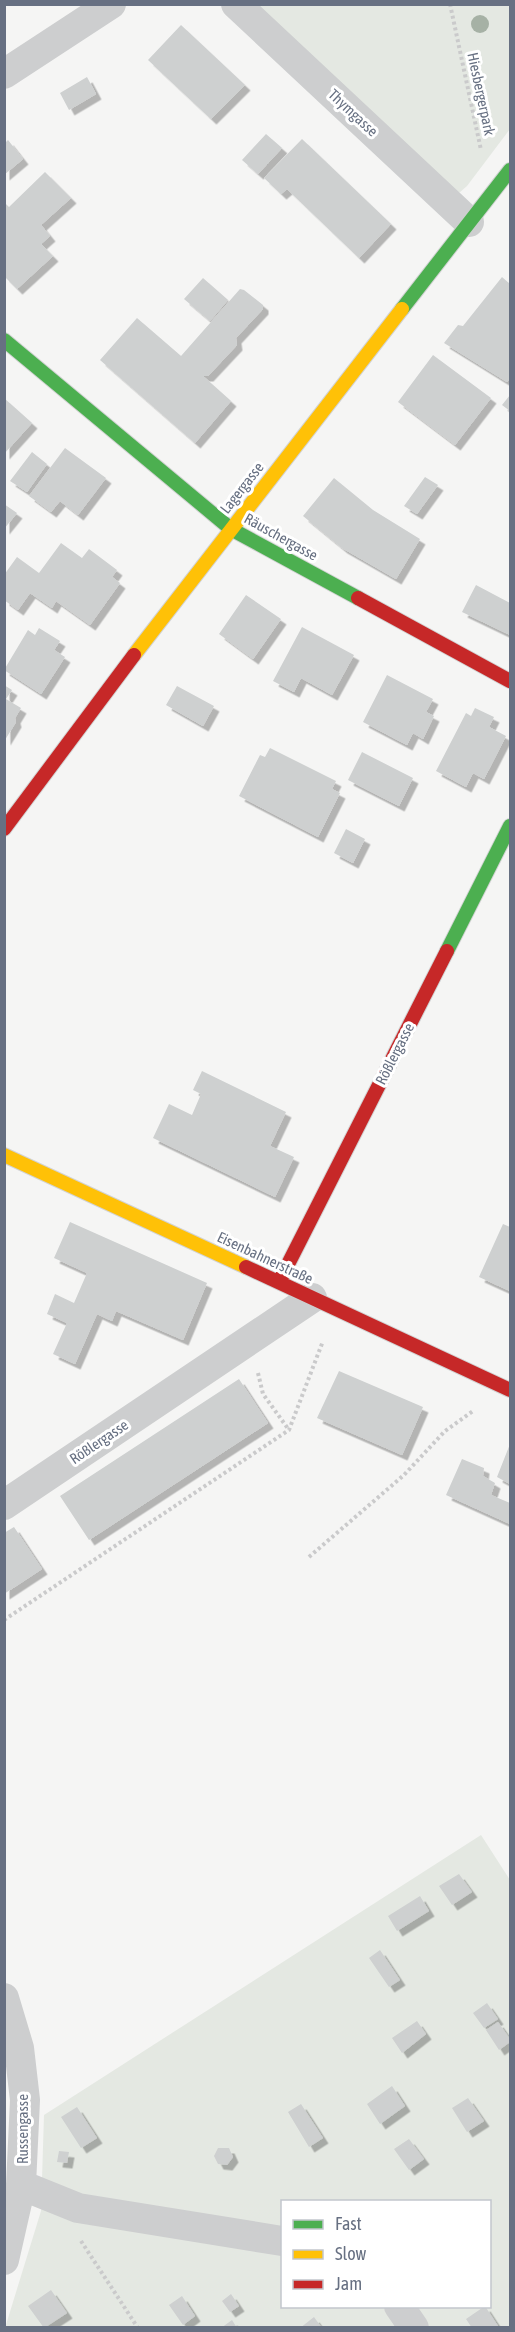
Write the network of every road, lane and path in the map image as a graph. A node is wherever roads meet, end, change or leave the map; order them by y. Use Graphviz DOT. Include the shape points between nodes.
graph roads {
  1 [pos="111,4"];
  2 [pos="236,4"];
  3 [pos="450,4"];
  4 [pos="4,74"];
  5 [pos="510,170"];
  6 [pos="500,183"];
  7 [pos="469,222"];
  8 [pos="4,340"];
  9 [pos="231,529"];
  10 [pos="510,681"];
  11 [pos="510,826"];
  12 [pos="4,829"];
  13 [pos="4,1155"];
  14 [pos="279,1282"];
  15 [pos="324,1304"];
  16 [pos="249,1341"];
  17 [pos="508,1389"];
  18 [pos="289,1430"];
  19 [pos="4,1505"];
  20 [pos="309,1557"];
  21 [pos="4,1620"];
  22 [pos="4,1998"];
  23 [pos="21,2186"];
  24 [pos="281,2241"];
  25 [pos="4,2260"];
  26 [pos="97,2266"];
  27 [pos="400,2308"];
  28 [pos="138,2328"];
  29 [pos="414,2328"];
  1 -- 4 [label="street"];
  2 -- 7 [label="street, Thymgasse"];
  3 -- 6 [label="path, Hiesbergerpark" via="484,164"];
  5 -- 6 [label="street, Lagergasse"];
  6 -- 7 [label="street, Lagergasse"];
  7 -- 9 [label="street, Lagergasse"];
  8 -- 9 [label="street, Räuschergasse"];
  9 -- 10 [label="street, Räuschergasse"];
  9 -- 12 [label="street, Lagergasse"];
  11 -- 14 [label="street, Rößlergasse"];
  13 -- 14 [label="street, Eisenbahnerstraße"];
  14 -- 15 [label="street, Eisenbahnerstraße"];
  15 -- 16 [label="street, Rößlergasse"];
  15 -- 17 [label="street, Eisenbahnerstraße"];
  15 -- 18 [label="path"];
  16 -- 18 [label="path" via="263,1394"];
  16 -- 19 [label="street, Rößlergasse"];
  17 -- 20 [label="path" via="445,1431 404,1475"];
  18 -- 21 [label="path"];
  22 -- 23 [label="street, Russengasse" via="19,2048 25,2100"];
  23 -- 24 [label="street" via="78,2208"];
  23 -- 25 [label="street, Russengasse"];
  26 -- 28 [label="path"];
  27 -- 29 [label="street"];
}
